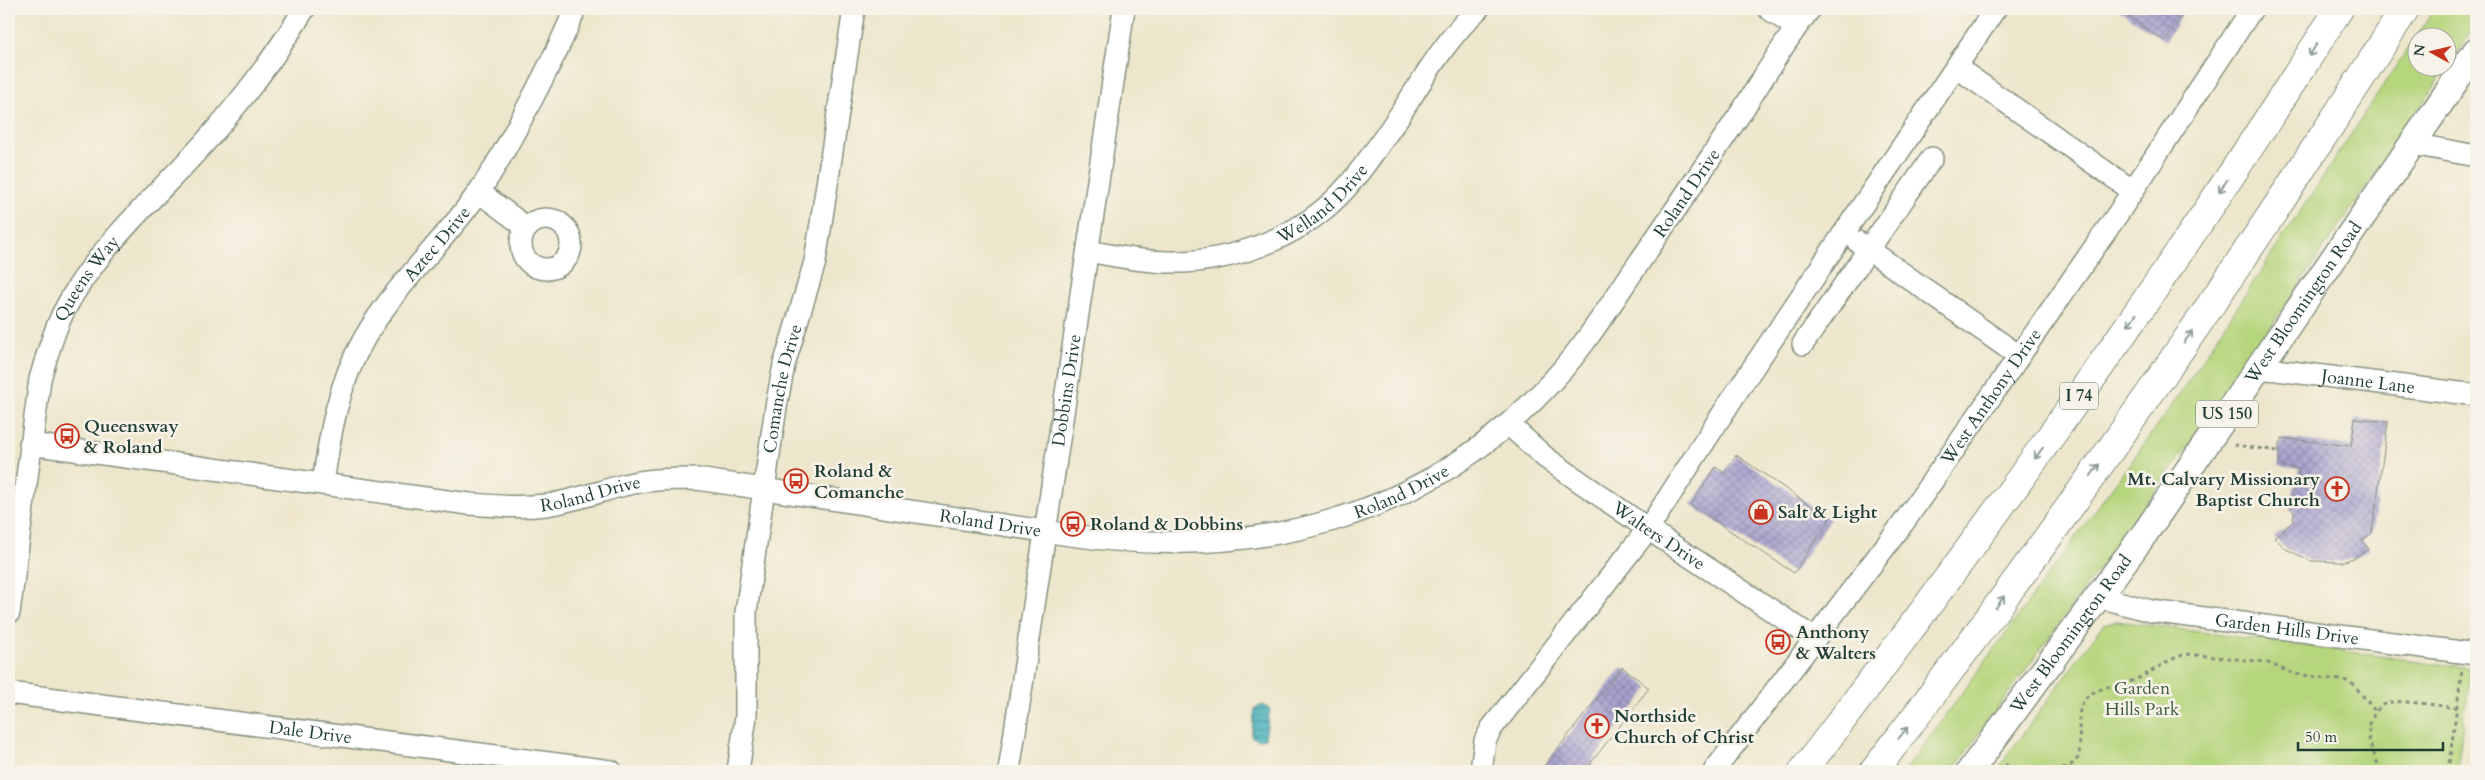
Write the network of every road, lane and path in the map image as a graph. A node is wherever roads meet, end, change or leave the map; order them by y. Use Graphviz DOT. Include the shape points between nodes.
graph roads {
  1 [pos="304,9"];
  2 [pos="575,9"];
  3 [pos="854,9"];
  4 [pos="1124,9"];
  5 [pos="1478,9"];
  6 [pos="1769,9"];
  7 [pos="1810,9"];
  8 [pos="1995,9"];
  9 [pos="2252,9"];
  10 [pos="2339,9"];
  11 [pos="2405,9"];
  12 [pos="1795,27"];
  13 [pos="2476,51"];
  14 [pos="1956,67"];
  15 [pos="2413,144"];
  16 [pos="2476,156"];
  17 [pos="1932,158"];
  18 [pos="2133,190"];
  19 [pos="479,192"];
  20 [pos="527,228"];
  21 [pos="1845,232"];
  22 [pos="1868,250"];
  23 [pos="1088,251"];
  24 [pos="1803,344"];
  25 [pos="2019,356"];
  26 [pos="2260,368"];
  27 [pos="2476,395"];
  28 [pos="1508,424"];
  29 [pos="30,444"];
  30 [pos="2234,445"];
  31 [pos="2278,451"];
  32 [pos="323,484"];
  33 [pos="764,488"];
  34 [pos="1648,529"];
  35 [pos="1045,531"];
  36 [pos="2099,597"];
  37 [pos="9,613"];
  38 [pos="1815,639"];
  39 [pos="2469,660"];
  40 [pos="9,693"];
  41 [pos="2457,708"];
  42 [pos="2376,712"];
  43 [pos="2004,764"];
  44 [pos="611,771"];
  45 [pos="738,771"];
  46 [pos="1009,771"];
  47 [pos="1481,771"];
  48 [pos="1714,771"];
  49 [pos="1804,771"];
  50 [pos="1874,771"];
  51 [pos="1970,771"];
  52 [pos="2014,771"];
  53 [pos="2055,771"];
  54 [pos="2381,771"];
  55 [pos="2448,771"];
  1 -- 29 [label="street, Queens Way" via="254,84 98,259 78,287 49,347 40,379"];
  2 -- 19 [label="street, Aztec Drive" via="546,74"];
  3 -- 33 [label="street, Comanche Drive" via="815,262 784,365"];
  4 -- 23 [label="street, Dobbins Drive"];
  5 -- 23 [label="street, Welland Drive" via="1440,54 1374,153 1345,190 1304,224 1275,240 1215,259 1182,262 1144,260"];
  6 -- 12 [label="street"];
  7 -- 12 [label="street, Roland Drive"];
  8 -- 14 [label="street"];
  9 -- 18 [label="street, West Anthony Drive"];
  10 -- 49 [label="highway, I 74, one-way" via="2194,230 2050,438"];
  50 -- 11 [label="highway, one-way" via="2066,512 2199,322"];
  12 -- 28 [label="street, Roland Drive" via="1587,340 1555,378"];
  13 -- 15 [label="main road, West Bloomington Road / US 150"];
  14 -- 18 [label="street"];
  14 -- 21 [label="street"];
  15 -- 16 [label="street"];
  15 -- 26 [label="main road, West Bloomington Road / US 150"];
  17 -- 22 [label="street"];
  18 -- 25 [label="street, West Anthony Drive"];
  19 -- 20 [label="street"];
  19 -- 32 [label="street, Aztec Drive" via="380,313 363,340 336,406"];
  21 -- 22 [label="street"];
  21 -- 34 [label="street"];
  22 -- 24 [label="street"];
  22 -- 25 [label="street"];
  23 -- 35 [label="street, Dobbins Drive"];
  25 -- 38 [label="street, West Anthony Drive" via="1904,522"];
  26 -- 27 [label="street, Joanne Lane"];
  26 -- 36 [label="main road, West Bloomington Road / US 150"];
  28 -- 34 [label="street, Walters Drive" via="1546,458"];
  28 -- 35 [label="street, Roland Drive" via="1428,482 1375,506 1283,533 1182,544"];
  29 -- 32 [label="street, Roland Drive"];
  29 -- 37 [label="street, Queens Way"];
  30 -- 31 [label="path"];
  32 -- 33 [label="street, Roland Drive" via="510,507 579,499 659,479 697,479"];
  33 -- 35 [label="street, Roland Drive"];
  33 -- 45 [label="street, Comanche Drive" via="746,612 746,716"];
  34 -- 38 [label="street, Walters Drive"];
  34 -- 47 [label="street" via="1491,729 1485,741"];
  35 -- 46 [label="street, Dobbins Drive"];
  36 -- 39 [label="street, Garden Hills Drive" via="2151,611"];
  36 -- 51 [label="main road, West Bloomington Road / US 150"];
  38 -- 48 [label="street, West Anthony Drive"];
  39 -- 41 [label="path"];
  40 -- 44 [label="street, Dale Drive"];
  41 -- 42 [label="path" via="2390,702"];
  41 -- 55 [label="path"];
  42 -- 53 [label="path" via="2347,681 2294,674 2266,662 2186,654 2137,679 2095,692 2085,699 2080,713 2078,758 2070,766"];
  42 -- 54 [label="path" via="2369,730"];
  43 -- 52 [label="path"];
}
